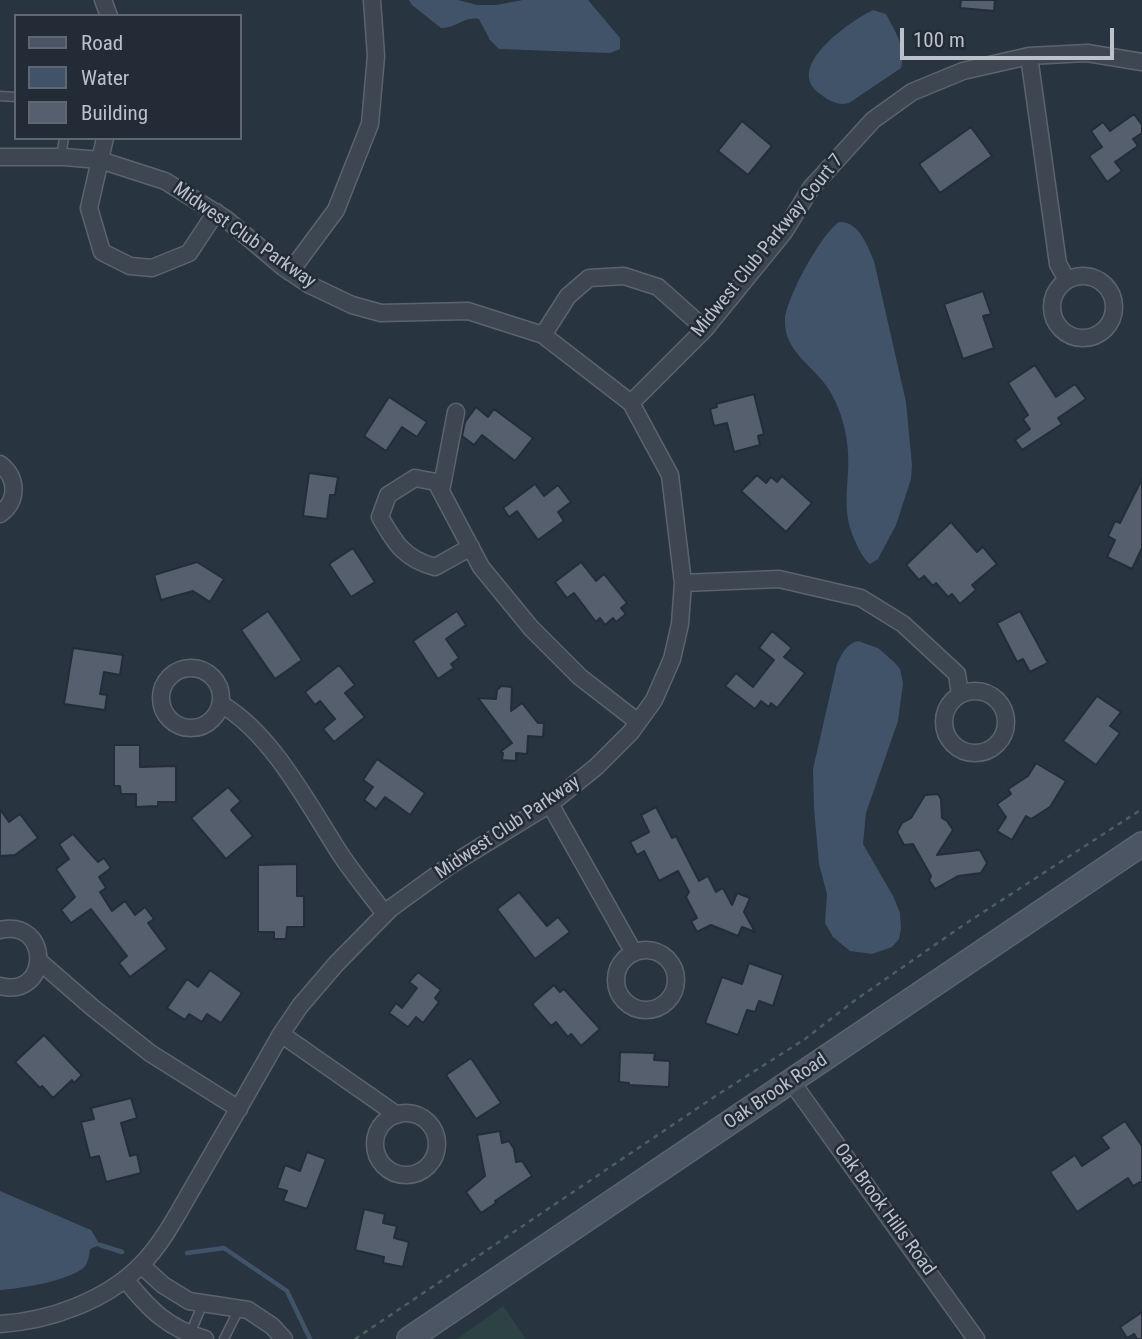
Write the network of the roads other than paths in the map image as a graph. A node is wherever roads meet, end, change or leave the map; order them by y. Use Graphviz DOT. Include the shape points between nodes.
graph roads {
  1 [pos="372,0"];
  2 [pos="1029,56"];
  3 [pos="1142,62"];
  4 [pos="64,140"];
  5 [pos="105,140"];
  6 [pos="0,157"];
  7 [pos="61,157"];
  8 [pos="100,160"];
  9 [pos="216,212"];
  10 [pos="290,272"];
  11 [pos="1067,280"];
  12 [pos="705,329"];
  13 [pos="543,335"];
  14 [pos="631,403"];
  15 [pos="456,412"];
  16 [pos="0,464"];
  17 [pos="441,491"];
  18 [pos="0,514"];
  19 [pos="471,547"];
  20 [pos="683,583"];
  21 [pos="960,695"];
  22 [pos="221,704"];
  23 [pos="638,722"];
  24 [pos="550,804"];
  25 [pos="1142,844"];
  26 [pos="385,914"];
  27 [pos="0,930"];
  28 [pos="634,953"];
  29 [pos="39,961"];
  30 [pos="0,986"];
  31 [pos="281,1034"];
  32 [pos="791,1081"];
  33 [pos="239,1109"];
  34 [pos="397,1115"];
  35 [pos="141,1265"];
  36 [pos="125,1279"];
  37 [pos="203,1303"];
  38 [pos="239,1309"];
  39 [pos="0,1324"];
  40 [pos="195,1337"];
  41 [pos="224,1339"];
  42 [pos="284,1339"];
  43 [pos="410,1339"];
  44 [pos="976,1339"];
  1 -- 10 [label="street" via="376,56 370,124 336,210"];
  2 -- 3 [label="street, Midwest Club Parkway Court 7" via="1087,53"];
  2 -- 11 [label="street" via="1058,264"];
  2 -- 12 [label="street, Midwest Club Parkway Court 7" via="963,71 912,92 873,120 811,188 784,232"];
  4 -- 7 [label="lane"];
  5 -- 8 [label="street"];
  6 -- 7 [label="street, Midwest Club Parkway"];
  7 -- 8 [label="street, Midwest Club Parkway"];
  8 -- 9 [label="street, Midwest Club Parkway" via="166,181"];
  8 -- 9 [label="street" via="89,208 102,252 130,266 152,268 189,253"];
  9 -- 10 [label="street, Midwest Club Parkway"];
  10 -- 13 [label="street, Midwest Club Parkway" via="352,305 382,313 468,311"];
  12 -- 13 [label="street" via="658,287 624,276 589,278 568,296"];
  12 -- 14 [label="street, Midwest Club Parkway Court 7"];
  13 -- 14 [label="street, Midwest Club Parkway"];
  14 -- 20 [label="street, Midwest Club Parkway" via="670,475"];
  15 -- 17 [label="street"];
  16 -- 18 [label="street" via="14,486 10,504"];
  17 -- 19 [label="street"];
  17 -- 19 [label="street" via="436,482 415,478 388,495 380,517 394,543 418,563 435,567"];
  19 -- 23 [label="street" via="481,567 531,628 580,677"];
  20 -- 21 [label="street" via="779,579 861,598 902,624 957,674"];
  20 -- 23 [label="street, Midwest Club Parkway" via="672,659 654,700"];
  22 -- 26 [label="street" via="238,714 302,790"];
  23 -- 24 [label="street, Midwest Club Parkway" via="596,767"];
  24 -- 26 [label="street, Midwest Club Parkway" via="449,866"];
  24 -- 28 [label="street"];
  25 -- 32 [label="main road, Oak Brook Road"];
  26 -- 31 [label="street, Midwest Club Parkway" via="335,964"];
  27 -- 29 [label="street" via="13,928 29,936"];
  29 -- 30 [label="street" via="23,985"];
  29 -- 33 [label="street" via="150,1053"];
  31 -- 33 [label="street, Midwest Club Parkway"];
  31 -- 34 [label="street"];
  32 -- 43 [label="main road, Oak Brook Road"];
  32 -- 44 [label="street, Oak Brook Hills Road"];
  33 -- 35 [label="street, Midwest Club Parkway" via="166,1234"];
  35 -- 36 [label="street, Midwest Club Parkway"];
  35 -- 37 [label="street" via="189,1301"];
  36 -- 39 [label="street, Midwest Club Parkway" via="89,1301 53,1314"];
  36 -- 40 [label="street" via="144,1304 170,1325"];
  37 -- 38 [label="street"];
  37 -- 40 [label="lane"];
  38 -- 41 [label="lane"];
  38 -- 42 [label="street" via="256,1315"];
}
